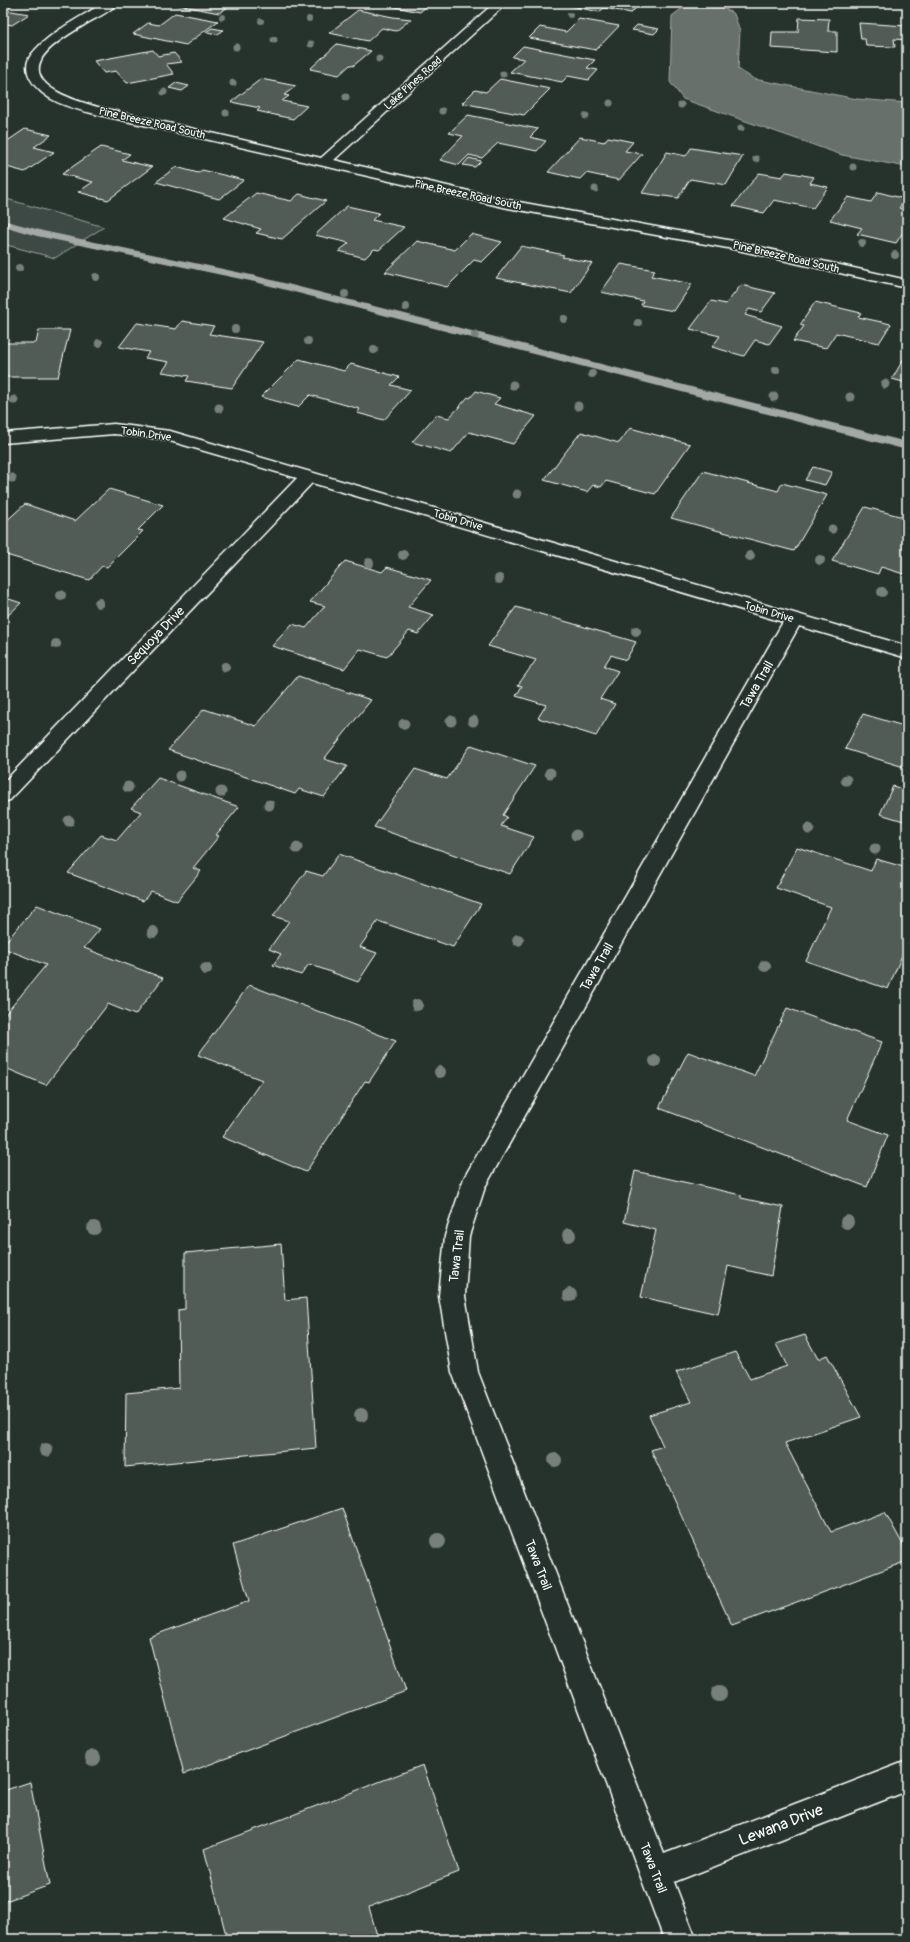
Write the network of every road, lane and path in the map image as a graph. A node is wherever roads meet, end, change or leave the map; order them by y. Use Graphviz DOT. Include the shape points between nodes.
graph roads {
  1 [pos="111,3"];
  2 [pos="501,3"];
  3 [pos="324,162"];
  4 [pos="907,284"];
  5 [pos="3,438"];
  6 [pos="309,476"];
  7 [pos="794,619"];
  8 [pos="907,652"];
  9 [pos="3,795"];
  10 [pos="907,1776"];
  11 [pos="654,1874"];
  12 [pos="680,1939"];
  1 -- 3 [label="street, Pine Breeze Road South" via="45,48 35,58 32,70 37,82 51,94 95,110"];
  2 -- 3 [label="street, Lake Pines Road"];
  3 -- 4 [label="street, Pine Breeze Road South" via="508,204 733,245"];
  5 -- 6 [label="street, Tobin Drive" via="114,430 164,434"];
  6 -- 7 [label="street, Tobin Drive"];
  6 -- 9 [label="street, Sequoya Drive"];
  7 -- 8 [label="street, Tobin Drive"];
  7 -- 11 [label="street, Tawa Trail" via="473,1185 458,1236 452,1296 465,1372"];
  10 -- 11 [label="street, Lewana Drive"];
  11 -- 12 [label="street, Tawa Trail"];
}
